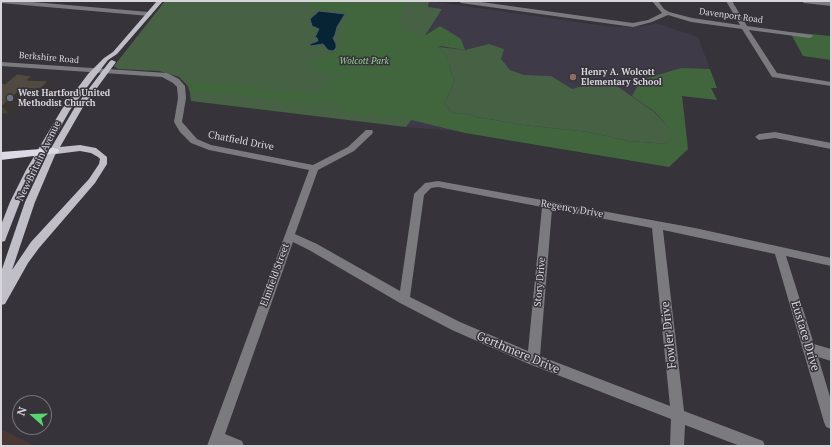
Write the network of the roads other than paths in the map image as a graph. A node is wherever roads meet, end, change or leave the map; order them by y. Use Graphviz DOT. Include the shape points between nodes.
graph roads {
  1 [pos="160,1"];
  2 [pos="461,1"];
  3 [pos="655,1"];
  4 [pos="729,1"];
  5 [pos="804,1"];
  6 [pos="1,2"];
  7 [pos="831,4"];
  8 [pos="667,13"];
  9 [pos="149,14"];
  10 [pos="745,28"];
  11 [pos="810,36"];
  12 [pos="116,53"];
  13 [pos="1,64"];
  14 [pos="95,71"];
  15 [pos="104,72"];
  16 [pos="831,84"];
  17 [pos="369,132"];
  18 [pos="759,136"];
  19 [pos="831,146"];
  20 [pos="52,155"];
  21 [pos="1,156"];
  22 [pos="38,156"];
  23 [pos="1,164"];
  24 [pos="314,168"];
  25 [pos="547,205"];
  26 [pos="657,225"];
  27 [pos="289,236"];
  28 [pos="1,238"];
  29 [pos="778,250"];
  30 [pos="831,262"];
  31 [pos="1,288"];
  32 [pos="404,299"];
  33 [pos="1,300"];
  34 [pos="809,349"];
  35 [pos="831,355"];
  36 [pos="533,360"];
  37 [pos="678,415"];
  38 [pos="831,422"];
  39 [pos="215,442"];
  40 [pos="237,446"];
  41 [pos="677,446"];
  42 [pos="758,446"];
  1 -- 9 [label="main road, New Britain Avenue"];
  2 -- 8 [label="street" via="633,24 650,21"];
  3 -- 8 [label="street, Davenport Road"];
  4 -- 10 [label="street"];
  5 -- 7 [label="street"];
  6 -- 9 [label="street"];
  8 -- 10 [label="street, Davenport Road" via="691,20"];
  9 -- 12 [label="main road, New Britain Avenue"];
  10 -- 11 [label="street, Davenport Road"];
  10 -- 16 [label="street" via="775,75"];
  12 -- 14 [label="main road, New Britain Avenue"];
  12 -- 15 [label="main road, New Britain Avenue"];
  13 -- 14 [label="street, Berkshire Road"];
  14 -- 15 [label="street, Chatfield Drive"];
  14 -- 22 [label="main road, New Britain Avenue" via="69,105"];
  15 -- 20 [label="main road, New Britain Avenue" via="76,111"];
  15 -- 24 [label="street, Chatfield Drive" via="160,74 176,80 182,90 178,122 189,137 201,145"];
  17 -- 24 [label="street" via="351,149"];
  18 -- 19 [label="street" via="775,135"];
  20 -- 22 [label="highway"];
  20 -- 31 [label="main road, New Britain Avenue" via="27,208"];
  20 -- 33 [label="main road" via="80,148 93,150 104,159 95,177 31,250"];
  21 -- 22 [label="highway"];
  22 -- 23 [label="highway"];
  22 -- 28 [label="main road, New Britain Avenue" via="15,202"];
  24 -- 27 [label="street, Elmfield Street"];
  25 -- 26 [label="street, Regency Drive"];
  25 -- 32 [label="street, Regency Drive" via="438,184 428,185 419,194"];
  25 -- 36 [label="street, Story Drive"];
  26 -- 29 [label="street, Regency Drive"];
  26 -- 37 [label="street, Fowler Drive"];
  27 -- 32 [label="street, Gerthmere Drive"];
  27 -- 39 [label="street, Elmfield Street"];
  29 -- 30 [label="street, Regency Drive"];
  29 -- 34 [label="street, Eustace Drive"];
  32 -- 36 [label="street, Gerthmere Drive" via="456,326"];
  34 -- 35 [label="street"];
  34 -- 38 [label="street, Eustace Drive"];
  36 -- 37 [label="street, Gerthmere Drive"];
  37 -- 41 [label="street, Fowler Drive"];
  37 -- 42 [label="street, Gerthmere Drive"];
  39 -- 40 [label="street"];
}
